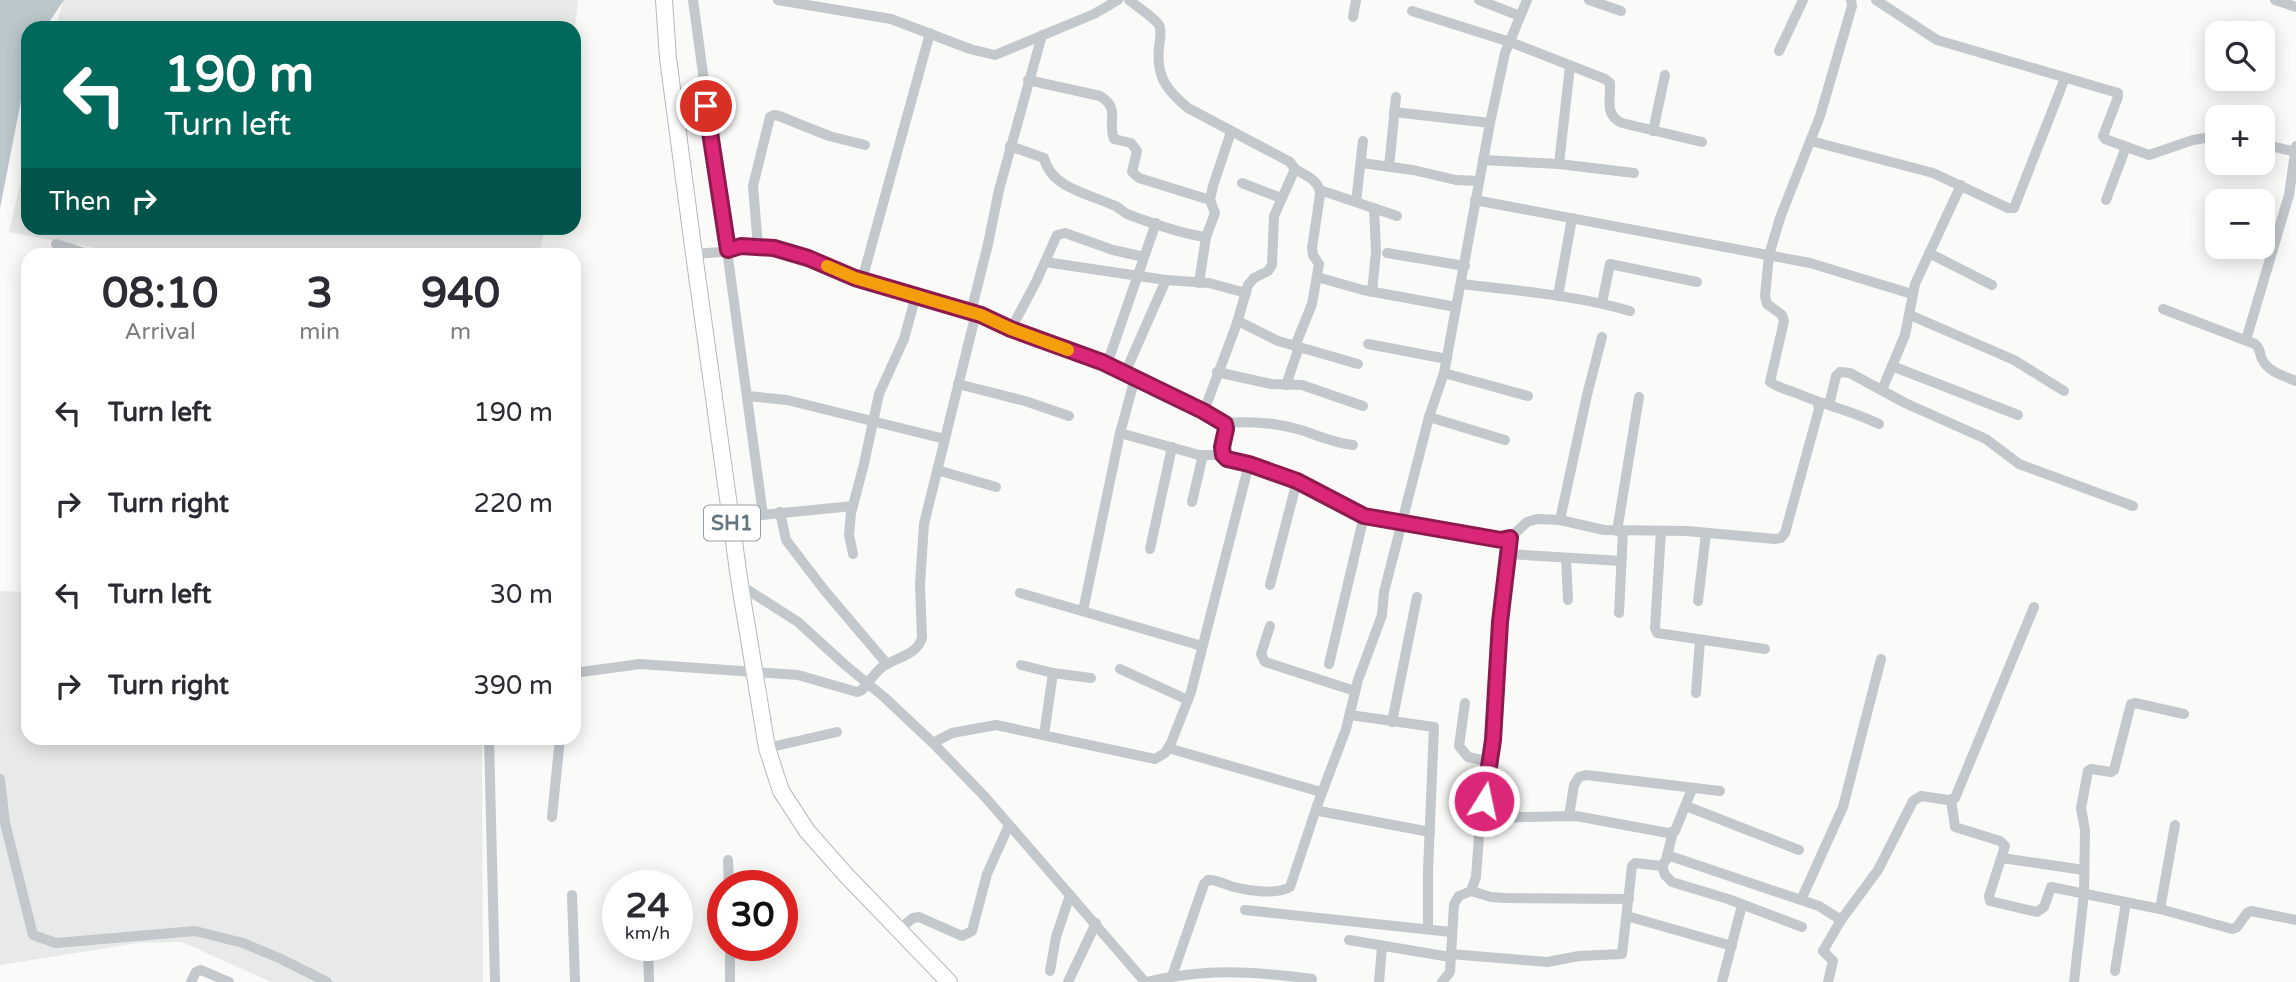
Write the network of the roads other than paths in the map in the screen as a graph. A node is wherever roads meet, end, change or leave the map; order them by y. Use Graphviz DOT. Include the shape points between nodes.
graph roads {
  1 [pos="664,0"];
  2 [pos="692,0"];
  3 [pos="778,0"];
  4 [pos="854,0"];
  5 [pos="1118,0"];
  6 [pos="1129,0"];
  7 [pos="1356,0"];
  8 [pos="1479,0"];
  9 [pos="1527,0"];
  10 [pos="1803,0"];
  11 [pos="1851,0"];
  12 [pos="2275,0"];
  13 [pos="1594,1"];
  14 [pos="1881,2"];
  15 [pos="2296,7"];
  16 [pos="1412,11"];
  17 [pos="1621,11"];
  18 [pos="852,13"];
  19 [pos="1520,16"];
  20 [pos="1353,17"];
  21 [pos="930,33"];
  22 [pos="1042,35"];
  23 [pos="1510,42"];
  24 [pos="1779,51"];
  25 [pos="1570,66"];
  26 [pos="1665,75"];
  27 [pos="2065,78"];
  28 [pos="1028,80"];
  29 [pos="1396,97"];
  30 [pos="1394,111"];
  31 [pos="1490,123"];
  32 [pos="1653,131"];
  33 [pos="1231,132"];
  34 [pos="2205,138"];
  35 [pos="1363,141"];
  36 [pos="1811,141"];
  37 [pos="1702,142"];
  38 [pos="865,145"];
  39 [pos="1010,146"];
  40 [pos="2275,146"];
  41 [pos="2126,147"];
  42 [pos="2296,150"];
  43 [pos="1483,160"];
  44 [pos="1362,163"];
  45 [pos="1559,164"];
  46 [pos="1389,167"];
  47 [pos="1295,169"];
  48 [pos="1634,173"];
  49 [pos="1479,181"];
  50 [pos="1242,183"];
  51 [pos="1961,185"];
  52 [pos="1320,190"];
  53 [pos="1281,198"];
  54 [pos="1210,200"];
  55 [pos="1475,200"];
  56 [pos="2106,200"];
  57 [pos="1356,202"];
  58 [pos="1374,208"];
  59 [pos="1397,216"];
  60 [pos="1572,218"];
  61 [pos="1156,223"];
  62 [pos="1206,237"];
  63 [pos="56,244"];
  64 [pos="758,247"];
  65 [pos="69,248"];
  66 [pos="728,250"];
  67 [pos="1387,253"];
  68 [pos="1929,253"];
  69 [pos="694,254"];
  70 [pos="1769,256"];
  71 [pos="1144,257"];
  72 [pos="1045,262"];
  73 [pos="1465,266"];
  74 [pos="1137,275"];
  75 [pos="1317,277"];
  76 [pos="862,280"];
  77 [pos="1166,280"];
  78 [pos="1199,282"];
  79 [pos="1697,282"];
  80 [pos="1462,284"];
  81 [pos="1992,285"];
  82 [pos="1371,292"];
  83 [pos="1246,293"];
  84 [pos="1912,294"];
  85 [pos="916,295"];
  86 [pos="1558,296"];
  87 [pos="1602,303"];
  88 [pos="1456,307"];
  89 [pos="2163,309"];
  90 [pos="1629,311"];
  91 [pos="973,312"];
  92 [pos="1910,315"];
  93 [pos="1238,321"];
  94 [pos="1011,329"];
  95 [pos="1602,337"];
  96 [pos="2246,340"];
  97 [pos="1368,344"];
  98 [pos="1297,347"];
  99 [pos="1447,359"];
  100 [pos="1107,364"];
  101 [pos="1358,364"];
  102 [pos="1892,366"];
  103 [pos="1217,372"];
  104 [pos="1444,373"];
  105 [pos="1130,375"];
  106 [pos="2296,381"];
  107 [pos="958,384"];
  108 [pos="1286,385"];
  109 [pos="1882,390"];
  110 [pos="2064,391"];
  111 [pos="748,396"];
  112 [pos="1528,396"];
  113 [pos="1639,397"];
  114 [pos="1824,404"];
  115 [pos="1363,405"];
  116 [pos="1203,411"];
  117 [pos="2018,415"];
  118 [pos="1069,416"];
  119 [pos="1429,417"];
  120 [pos="873,420"];
  121 [pos="1225,424"];
  122 [pos="1879,424"];
  123 [pos="1120,433"];
  124 [pos="945,439"];
  125 [pos="1505,440"];
  126 [pos="1353,445"];
  127 [pos="1172,447"];
  128 [pos="1223,455"];
  129 [pos="1203,456"];
  130 [pos="1249,464"];
  131 [pos="937,470"];
  132 [pos="1297,481"];
  133 [pos="996,487"];
  134 [pos="1192,502"];
  135 [pos="853,506"];
  136 [pos="2133,506"];
  137 [pos="780,512"];
  138 [pos="763,515"];
  139 [pos="1364,516"];
  140 [pos="731,518"];
  141 [pos="1560,520"];
  142 [pos="1402,523"];
  143 [pos="1620,531"];
  144 [pos="1661,531"];
  145 [pos="1706,533"];
  146 [pos="1510,538"];
  147 [pos="1150,550"];
  148 [pos="853,554"];
  149 [pos="1508,554"];
  150 [pos="1566,558"];
  151 [pos="1621,561"];
  152 [pos="1270,584"];
  153 [pos="740,585"];
  154 [pos="1020,593"];
  155 [pos="1417,597"];
  156 [pos="1567,600"];
  157 [pos="1698,601"];
  158 [pos="2034,607"];
  159 [pos="1083,611"];
  160 [pos="1619,614"];
  161 [pos="1270,626"];
  162 [pos="1700,640"];
  163 [pos="1202,646"];
  164 [pos="1765,649"];
  165 [pos="1881,659"];
  166 [pos="887,664"];
  167 [pos="1329,664"];
  168 [pos="1021,665"];
  169 [pos="1120,669"];
  170 [pos="581,672"];
  171 [pos="1053,673"];
  172 [pos="754,674"];
  173 [pos="1091,678"];
  174 [pos="868,683"];
  175 [pos="1355,691"];
  176 [pos="1696,693"];
  177 [pos="1188,700"];
  178 [pos="1465,703"];
  179 [pos="2183,714"];
  180 [pos="1350,715"];
  181 [pos="1392,722"];
  182 [pos="837,732"];
  183 [pos="1044,735"];
  184 [pos="933,743"];
  185 [pos="489,745"];
  186 [pos="559,745"];
  187 [pos="767,748"];
  188 [pos="1168,748"];
  189 [pos="1491,762"];
  190 [pos="0,779"];
  191 [pos="1692,789"];
  192 [pos="1720,791"];
  193 [pos="1321,792"];
  194 [pos="1951,800"];
  195 [pos="1317,806"];
  196 [pos="1686,806"];
  197 [pos="1570,816"];
  198 [pos="552,817"];
  199 [pos="1480,818"];
  200 [pos="1009,825"];
  201 [pos="2175,825"];
  202 [pos="1430,832"];
  203 [pos="1673,832"];
  204 [pos="1799,850"];
  205 [pos="1668,855"];
  206 [pos="2002,858"];
  207 [pos="728,860"];
  208 [pos="1662,866"];
  209 [pos="728,870"];
  210 [pos="2084,870"];
  211 [pos="1471,891"];
  212 [pos="2084,894"];
  213 [pos="572,895"];
  214 [pos="1070,895"];
  215 [pos="1629,899"];
  216 [pos="1801,900"];
  217 [pos="2126,902"];
  218 [pos="1742,905"];
  219 [pos="2160,909"];
  220 [pos="1245,910"];
  221 [pos="1627,916"];
  222 [pos="1841,920"];
  223 [pos="2296,920"];
  224 [pos="1096,923"];
  225 [pos="1802,926"];
  226 [pos="1428,929"];
  227 [pos="898,930"];
  228 [pos="1451,932"];
  229 [pos="1349,940"];
  230 [pos="1732,946"];
  231 [pos="1382,947"];
  232 [pos="1450,955"];
  233 [pos="648,961"];
  234 [pos="730,961"];
  235 [pos="1050,971"];
  236 [pos="2115,971"];
  237 [pos="1172,976"];
  238 [pos="1312,979"];
  239 [pos="191,982"];
  240 [pos="229,982"];
  241 [pos="327,982"];
  242 [pos="495,982"];
  243 [pos="575,982"];
  244 [pos="649,982"];
  245 [pos="730,982"];
  246 [pos="949,982"];
  247 [pos="1068,982"];
  248 [pos="1145,982"];
  249 [pos="1379,982"];
  250 [pos="1442,982"];
  251 [pos="1722,982"];
  252 [pos="1828,982"];
  253 [pos="2074,982"];
  1 -- 69 [label="main road, SH1"];
  2 -- 66 [label="street"];
  3 -- 18 [label="street"];
  4 -- 18 [label="street"];
  5 -- 22 [label="street"];
  6 -- 33 [label="street" via="1158,24 1157,65 1175,97"];
  7 -- 20 [label="street"];
  8 -- 19 [label="street"];
  9 -- 19 [label="street"];
  10 -- 24 [label="street"];
  11 -- 36 [label="street"];
  12 -- 15 [label="street"];
  13 -- 17 [label="street"];
  14 -- 27 [label="street" via="1937,40"];
  16 -- 23 [label="street"];
  18 -- 21 [label="street" via="891,19"];
  19 -- 23 [label="street"];
  21 -- 22 [label="street" via="995,55"];
  21 -- 76 [label="street"];
  22 -- 28 [label="street"];
  23 -- 25 [label="street"];
  23 -- 31 [label="street"];
  25 -- 32 [label="street" via="1610,83 1609,109 1614,119"];
  25 -- 45 [label="street"];
  26 -- 32 [label="street"];
  27 -- 41 [label="street" via="2118,93 2103,137"];
  27 -- 51 [label="street" via="2016,206 2008,208"];
  28 -- 39 [label="street"];
  28 -- 54 [label="street" via="1108,101 1113,110 1114,139 1131,143 1137,151 1132,172"];
  29 -- 30 [label="street"];
  30 -- 31 [label="street"];
  30 -- 46 [label="street"];
  31 -- 43 [label="street"];
  32 -- 37 [label="street"];
  33 -- 47 [label="street" via="1290,162"];
  33 -- 54 [label="street"];
  34 -- 41 [label="street" via="2149,155"];
  35 -- 44 [label="street"];
  36 -- 51 [label="street"];
  36 -- 70 [label="street"];
  38 -- 64 [label="street" via="779,116 770,117 753,186"];
  39 -- 61 [label="street" via="1044,158 1046,168 1078,192"];
  39 -- 91 [label="street"];
  40 -- 42 [label="street"];
  41 -- 56 [label="street"];
  42 -- 96 [label="street" via="2289,195"];
  43 -- 45 [label="street"];
  43 -- 49 [label="street"];
  44 -- 46 [label="street"];
  44 -- 57 [label="street"];
  45 -- 48 [label="street"];
  46 -- 49 [label="street"];
  47 -- 52 [label="street"];
  47 -- 53 [label="street"];
  49 -- 55 [label="street"];
  50 -- 53 [label="street"];
  51 -- 68 [label="street"];
  52 -- 57 [label="street"];
  52 -- 75 [label="street" via="1312,248 1319,264"];
  53 -- 83 [label="street" via="1274,216 1272,265 1254,278"];
  54 -- 62 [label="street" via="1214,214"];
  55 -- 60 [label="street"];
  55 -- 73 [label="street"];
  57 -- 58 [label="street"];
  58 -- 59 [label="street"];
  58 -- 82 [label="street" via="1376,252"];
  60 -- 70 [label="street"];
  60 -- 86 [label="street"];
  61 -- 62 [label="street"];
  61 -- 71 [label="street"];
  62 -- 78 [label="street"];
  63 -- 65 [label="street"];
  64 -- 66 [label="street"];
  64 -- 76 [label="street" via="808,258"];
  66 -- 69 [label="street"];
  66 -- 111 [label="street"];
  67 -- 73 [label="street"];
  68 -- 81 [label="street"];
  68 -- 84 [label="street"];
  69 -- 140 [label="main road, SH1"];
  70 -- 84 [label="street" via="1810,263"];
  70 -- 114 [label="street" via="1765,296 1784,321 1770,383"];
  71 -- 72 [label="street" via="1060,233"];
  71 -- 74 [label="street"];
  72 -- 74 [label="street"];
  72 -- 94 [label="street"];
  73 -- 80 [label="street"];
  74 -- 77 [label="street"];
  74 -- 100 [label="street"];
  75 -- 82 [label="street"];
  75 -- 98 [label="street"];
  76 -- 85 [label="street"];
  77 -- 78 [label="street"];
  77 -- 105 [label="street"];
  78 -- 83 [label="street"];
  79 -- 87 [label="street" via="1610,264"];
  80 -- 86 [label="street"];
  80 -- 88 [label="street"];
  82 -- 88 [label="street"];
  83 -- 93 [label="street"];
  84 -- 92 [label="street"];
  85 -- 91 [label="street"];
  85 -- 120 [label="street"];
  86 -- 87 [label="street"];
  87 -- 90 [label="street"];
  88 -- 99 [label="street"];
  89 -- 96 [label="street"];
  91 -- 94 [label="street"];
  91 -- 107 [label="street"];
  92 -- 102 [label="street"];
  92 -- 110 [label="street" via="2014,359"];
  93 -- 98 [label="street"];
  93 -- 103 [label="street"];
  94 -- 100 [label="street"];
  95 -- 141 [label="street"];
  96 -- 106 [label="street" via="2260,348 2269,368"];
  97 -- 99 [label="street"];
  98 -- 101 [label="street"];
  98 -- 108 [label="street"];
  99 -- 104 [label="street"];
  100 -- 105 [label="street"];
  102 -- 109 [label="street"];
  102 -- 117 [label="street"];
  103 -- 108 [label="street"];
  103 -- 116 [label="street"];
  104 -- 112 [label="street"];
  104 -- 119 [label="street"];
  105 -- 116 [label="street"];
  105 -- 123 [label="street"];
  107 -- 118 [label="street"];
  107 -- 124 [label="street"];
  108 -- 115 [label="street"];
  109 -- 114 [label="street" via="1840,372"];
  109 -- 136 [label="street" via="1986,439 2019,464"];
  111 -- 120 [label="street"];
  111 -- 138 [label="street"];
  113 -- 143 [label="street"];
  114 -- 122 [label="street"];
  114 -- 145 [label="street" via="1781,538"];
  116 -- 121 [label="street"];
  119 -- 125 [label="street"];
  119 -- 142 [label="street"];
  120 -- 124 [label="street"];
  120 -- 135 [label="street"];
  121 -- 126 [label="street" via="1257,421"];
  121 -- 128 [label="street"];
  123 -- 127 [label="street"];
  123 -- 159 [label="street"];
  124 -- 131 [label="street"];
  127 -- 129 [label="street"];
  127 -- 147 [label="street"];
  128 -- 129 [label="street"];
  128 -- 130 [label="street"];
  129 -- 134 [label="street"];
  130 -- 132 [label="street"];
  130 -- 163 [label="street"];
  131 -- 133 [label="street"];
  131 -- 166 [label="street" via="924,524 921,643"];
  132 -- 139 [label="street"];
  132 -- 152 [label="street"];
  135 -- 137 [label="street"];
  135 -- 148 [label="street" via="849,535"];
  137 -- 138 [label="street"];
  137 -- 166 [label="street" via="786,540"];
  138 -- 140 [label="street"];
  139 -- 142 [label="street"];
  139 -- 167 [label="street"];
  140 -- 153 [label="main road, SH1"];
  141 -- 143 [label="street"];
  141 -- 146 [label="street" via="1527,522"];
  142 -- 146 [label="street"];
  142 -- 175 [label="street" via="1382,615"];
  143 -- 144 [label="street"];
  143 -- 151 [label="street"];
  144 -- 145 [label="street"];
  144 -- 162 [label="street" via="1655,628 1661,635"];
  145 -- 157 [label="street"];
  146 -- 149 [label="street"];
  149 -- 150 [label="street"];
  149 -- 189 [label="street"];
  150 -- 151 [label="street"];
  150 -- 156 [label="street"];
  151 -- 160 [label="street"];
  153 -- 172 [label="main road, SH1"];
  153 -- 174 [label="street" via="798,622"];
  154 -- 159 [label="street"];
  155 -- 181 [label="street"];
  158 -- 194 [label="street"];
  159 -- 163 [label="street"];
  161 -- 175 [label="street" via="1261,654 1265,662"];
  162 -- 164 [label="street"];
  162 -- 176 [label="street"];
  163 -- 177 [label="street"];
  165 -- 216 [label="street" via="1843,807"];
  166 -- 174 [label="street"];
  168 -- 171 [label="street"];
  169 -- 177 [label="street"];
  170 -- 172 [label="street" via="632,664"];
  171 -- 173 [label="street"];
  171 -- 183 [label="street"];
  172 -- 174 [label="street" via="798,675 857,692"];
  172 -- 187 [label="main road, SH1"];
  174 -- 184 [label="street"];
  175 -- 180 [label="street"];
  177 -- 188 [label="street"];
  178 -- 189 [label="street" via="1458,746 1468,757"];
  179 -- 210 [label="street" via="2131,704 2114,770 2088,771 2080,811 2085,830"];
  180 -- 181 [label="street"];
  180 -- 193 [label="street"];
  181 -- 202 [label="street" via="1436,729"];
  182 -- 187 [label="street"];
  183 -- 184 [label="street" via="986,725"];
  183 -- 188 [label="street" via="1155,759"];
  184 -- 200 [label="street"];
  185 -- 242 [label="street"];
  186 -- 198 [label="street"];
  187 -- 227 [label="main road, SH1" via="781,791 807,831"];
  188 -- 193 [label="street"];
  189 -- 199 [label="street"];
  190 -- 241 [label="street" via="5,823 33,935 56,943 195,931 243,943"];
  191 -- 192 [label="street"];
  191 -- 196 [label="street"];
  191 -- 197 [label="street" via="1586,775 1574,785"];
  193 -- 195 [label="street"];
  194 -- 206 [label="street" via="1955,827 2000,841 2005,846"];
  194 -- 222 [label="street" via="1915,798 1878,870"];
  195 -- 202 [label="street" via="1319,811"];
  195 -- 237 [label="street" via="1290,887 1275,891 1249,890 1213,880 1204,884"];
  196 -- 203 [label="street"];
  196 -- 204 [label="street"];
  197 -- 199 [label="street"];
  197 -- 203 [label="street"];
  199 -- 211 [label="street"];
  200 -- 214 [label="street"];
  200 -- 227 [label="street" via="987,874 969,935 919,917"];
  201 -- 219 [label="street"];
  202 -- 226 [label="street"];
  203 -- 205 [label="street"];
  205 -- 208 [label="street"];
  205 -- 216 [label="street"];
  206 -- 210 [label="street"];
  206 -- 212 [label="street" via="1990,901 2037,912 2044,907 2051,887"];
  207 -- 209 [label="street"];
  208 -- 215 [label="street" via="1632,866"];
  208 -- 218 [label="street" via="1672,882"];
  210 -- 212 [label="street"];
  211 -- 215 [label="street" via="1505,898"];
  211 -- 228 [label="street" via="1456,899"];
  212 -- 217 [label="street"];
  212 -- 253 [label="street"];
  213 -- 243 [label="street"];
  214 -- 224 [label="street"];
  214 -- 235 [label="street"];
  215 -- 221 [label="street"];
  216 -- 222 [label="street"];
  217 -- 219 [label="street"];
  217 -- 236 [label="street"];
  218 -- 225 [label="street"];
  218 -- 230 [label="street"];
  219 -- 223 [label="street" via="2232,929 2251,911"];
  220 -- 226 [label="street"];
  221 -- 230 [label="street"];
  221 -- 232 [label="street" via="1623,951 1616,956 1586,955 1547,962"];
  222 -- 252 [label="street" via="1823,951 1833,961"];
  224 -- 247 [label="street"];
  224 -- 248 [label="street"];
  226 -- 228 [label="street"];
  227 -- 246 [label="main road, SH1"];
  228 -- 232 [label="street"];
  229 -- 231 [label="street"];
  230 -- 251 [label="street"];
  231 -- 232 [label="street"];
  231 -- 249 [label="street"];
  232 -- 250 [label="street" via="1450,972"];
  233 -- 244 [label="street"];
  234 -- 245 [label="street"];
  237 -- 238 [label="street" via="1261,972"];
  237 -- 248 [label="street"];
  239 -- 240 [label="street" via="201,970"];
}
